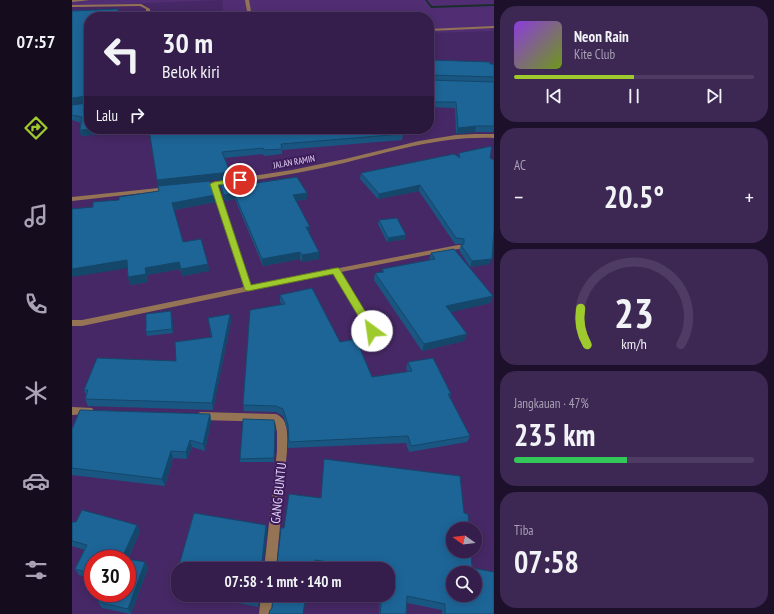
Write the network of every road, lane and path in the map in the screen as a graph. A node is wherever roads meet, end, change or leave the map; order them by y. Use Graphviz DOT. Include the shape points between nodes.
graph roads {
  1 [pos="72,0"];
  2 [pos="88,0"];
  3 [pos="247,0"];
  4 [pos="72,6"];
  5 [pos="148,12"];
  6 [pos="249,12"];
  7 [pos="494,27"];
  8 [pos="434,30"];
  9 [pos="494,136"];
  10 [pos="214,184"];
  11 [pos="198,186"];
  12 [pos="175,188"];
  13 [pos="72,199"];
  14 [pos="458,247"];
  15 [pos="336,270"];
  16 [pos="248,288"];
  17 [pos="72,323"];
  18 [pos="372,331"];
  19 [pos="72,411"];
  20 [pos="96,412"];
  21 [pos="190,415"];
  22 [pos="271,562"];
  23 [pos="266,602"];
  24 [pos="265,614"];
  1 -- 2 [label="street"];
  3 -- 6 [label="street"];
  4 -- 5 [label="street" via="141,5 148,9"];
  7 -- 8 [label="street"];
  9 -- 10 [label="street, JALAN RAMIN" via="434,140 311,168"];
  10 -- 11 [label="street, JALAN RAMIN"];
  10 -- 16 [label="street"];
  12 -- 13 [label="street"];
  14 -- 15 [label="street"];
  15 -- 16 [label="street"];
  15 -- 18 [label="street"];
  16 -- 17 [label="street"];
  19 -- 20 [label="street"];
  21 -- 22 [label="street, GANG BUNTU" via="279,420 282,451"];
  23 -- 24 [label="street"];
}
